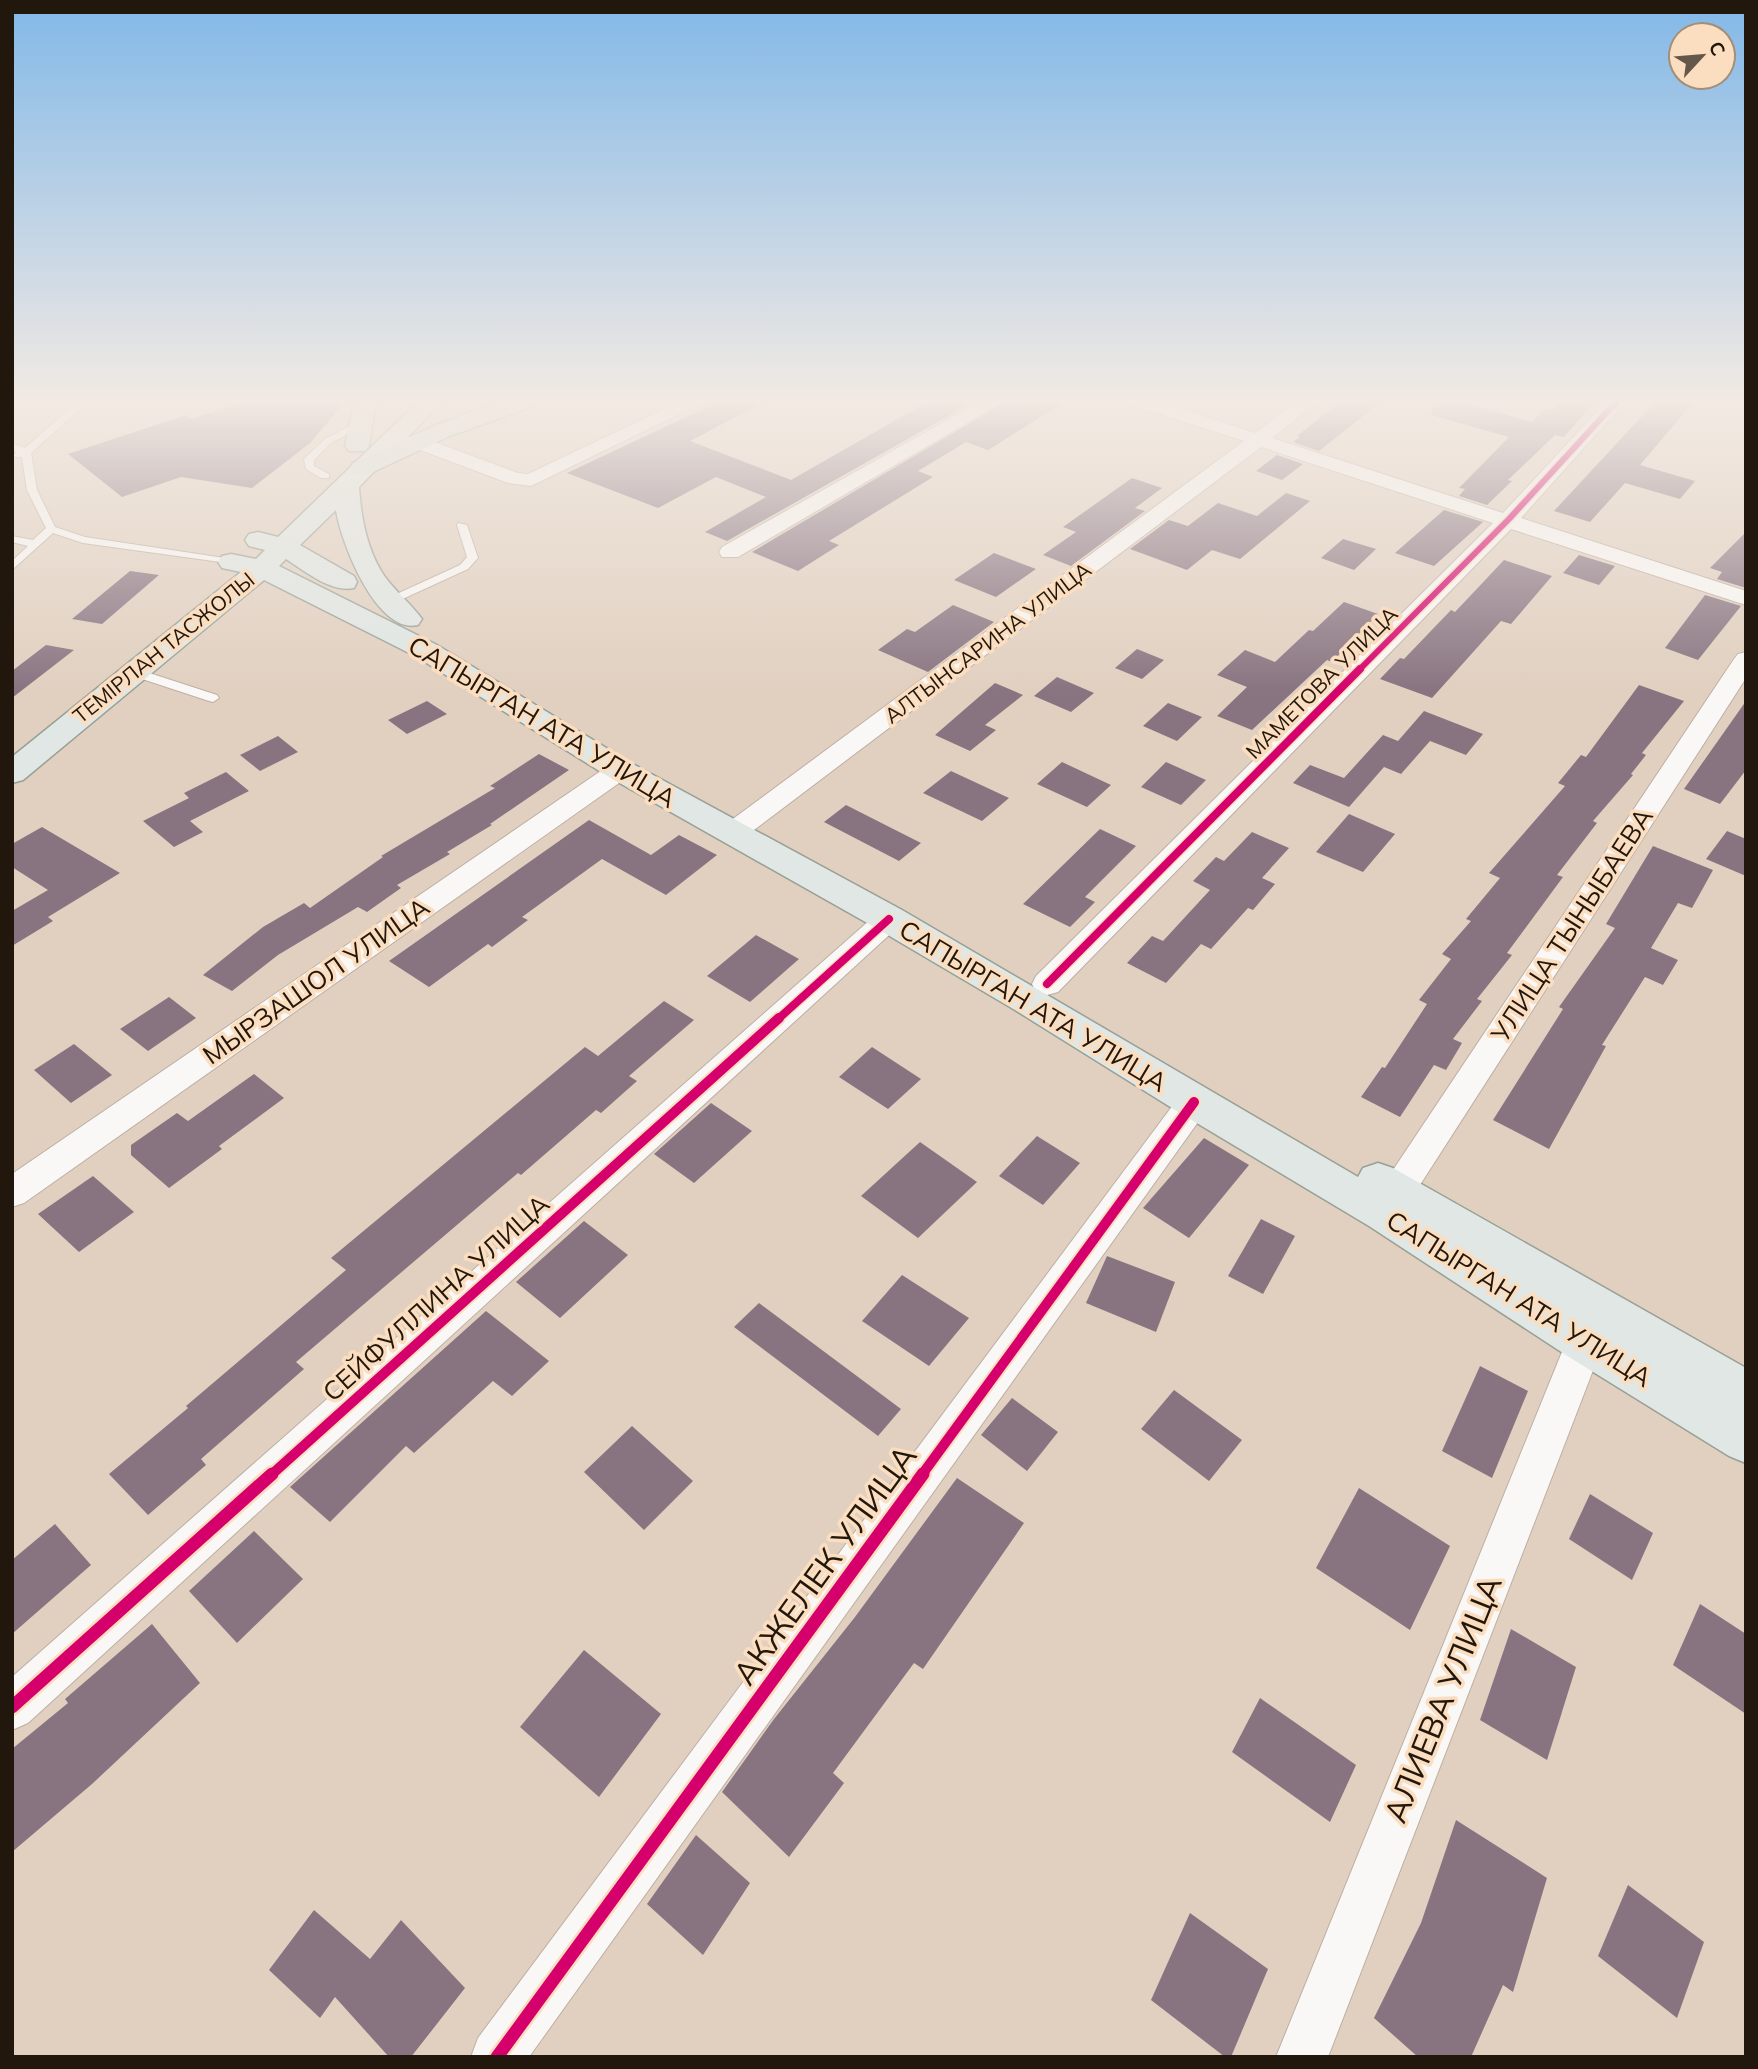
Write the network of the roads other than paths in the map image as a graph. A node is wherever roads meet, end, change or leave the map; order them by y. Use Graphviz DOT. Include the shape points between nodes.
graph roads {
  1 [pos="36,498"];
  2 [pos="310,498"];
  3 [pos="348,498"];
  4 [pos="826,498"];
  5 [pos="1182,498"];
  6 [pos="1440,498"];
  7 [pos="1529,498"];
  8 [pos="1509,519"];
  9 [pos="462,525"];
  10 [pos="51,529"];
  11 [pos="12,539"];
  12 [pos="35,544"];
  13 [pos="730,552"];
  14 [pos="259,554"];
  15 [pos="12,567"];
  16 [pos="1746,597"];
  17 [pos="400,609"];
  18 [pos="1746,659"];
  19 [pos="134,672"];
  20 [pos="213,698"];
  21 [pos="12,743"];
  22 [pos="620,770"];
  23 [pos="12,773"];
  24 [pos="744,825"];
  25 [pos="889,919"];
  26 [pos="1047,984"];
  27 [pos="1194,1102"];
  28 [pos="1397,1192"];
  29 [pos="12,1193"];
  30 [pos="1585,1342"];
  31 [pos="1746,1393"];
  32 [pos="1746,1440"];
  33 [pos="12,1707"];
  34 [pos="497,2057"];
  35 [pos="1302,2057"];
  1 -- 10 [label="lane"];
  2 -- 14 [label="main road, ТЕМІРЛАН ТАСЖОЛЫ"];
  3 -- 17 [label="main road" via="358,549 372,577"];
  4 -- 13 [label="street"];
  5 -- 24 [label="street, АЛТЫНСАРИНА УЛИЦА"];
  6 -- 8 [label="street"];
  7 -- 8 [label="street, МАМЕТОВА УЛИЦА"];
  8 -- 16 [label="street"];
  8 -- 26 [label="street, МАМЕТОВА УЛИЦА"];
  9 -- 17 [label="lane" via="473,558"];
  10 -- 12 [label="lane"];
  10 -- 14 [label="lane" via="83,540"];
  11 -- 12 [label="lane"];
  12 -- 15 [label="lane"];
  14 -- 17 [label="main road, САПЫРГАН АТА УЛИЦА"];
  14 -- 19 [label="main road, ТЕМІРЛАН ТАСЖОЛЫ"];
  14 -- 21 [label="main road, ТЕМІРЛАН ТАСЖОЛЫ"];
  14 -- 22 [label="main road, САПЫРГАН АТА УЛИЦА"];
  17 -- 24 [label="main road, САПЫРГАН АТА УЛИЦА"];
  18 -- 28 [label="street, УЛИЦА ТЫНЫБАЕВА"];
  19 -- 20 [label="lane"];
  19 -- 23 [label="main road, ТЕМІРЛАН ТАСЖОЛЫ"];
  22 -- 24 [label="main road, САПЫРГАН АТА УЛИЦА"];
  22 -- 29 [label="street, МЫРЗАШОЛ УЛИЦА"];
  24 -- 25 [label="main road, САПЫРГАН АТА УЛИЦА"];
  24 -- 26 [label="main road, САПЫРГАН АТА УЛИЦА"];
  25 -- 27 [label="main road, САПЫРГАН АТА УЛИЦА"];
  25 -- 33 [label="street, СЕЙФУЛЛИНА УЛИЦА"];
  26 -- 28 [label="main road, САПЫРГАН АТА УЛИЦА"];
  27 -- 30 [label="main road, САПЫРГАН АТА УЛИЦА" via="1384,1213"];
  27 -- 34 [label="street, АКЖЕЛЕК УЛИЦА"];
  28 -- 31 [label="main road, САПЫРГАН АТА УЛИЦА"];
  30 -- 32 [label="main road, САПЫРГАН АТА УЛИЦА"];
  30 -- 35 [label="street, АЛИЕВА УЛИЦА"];
}
